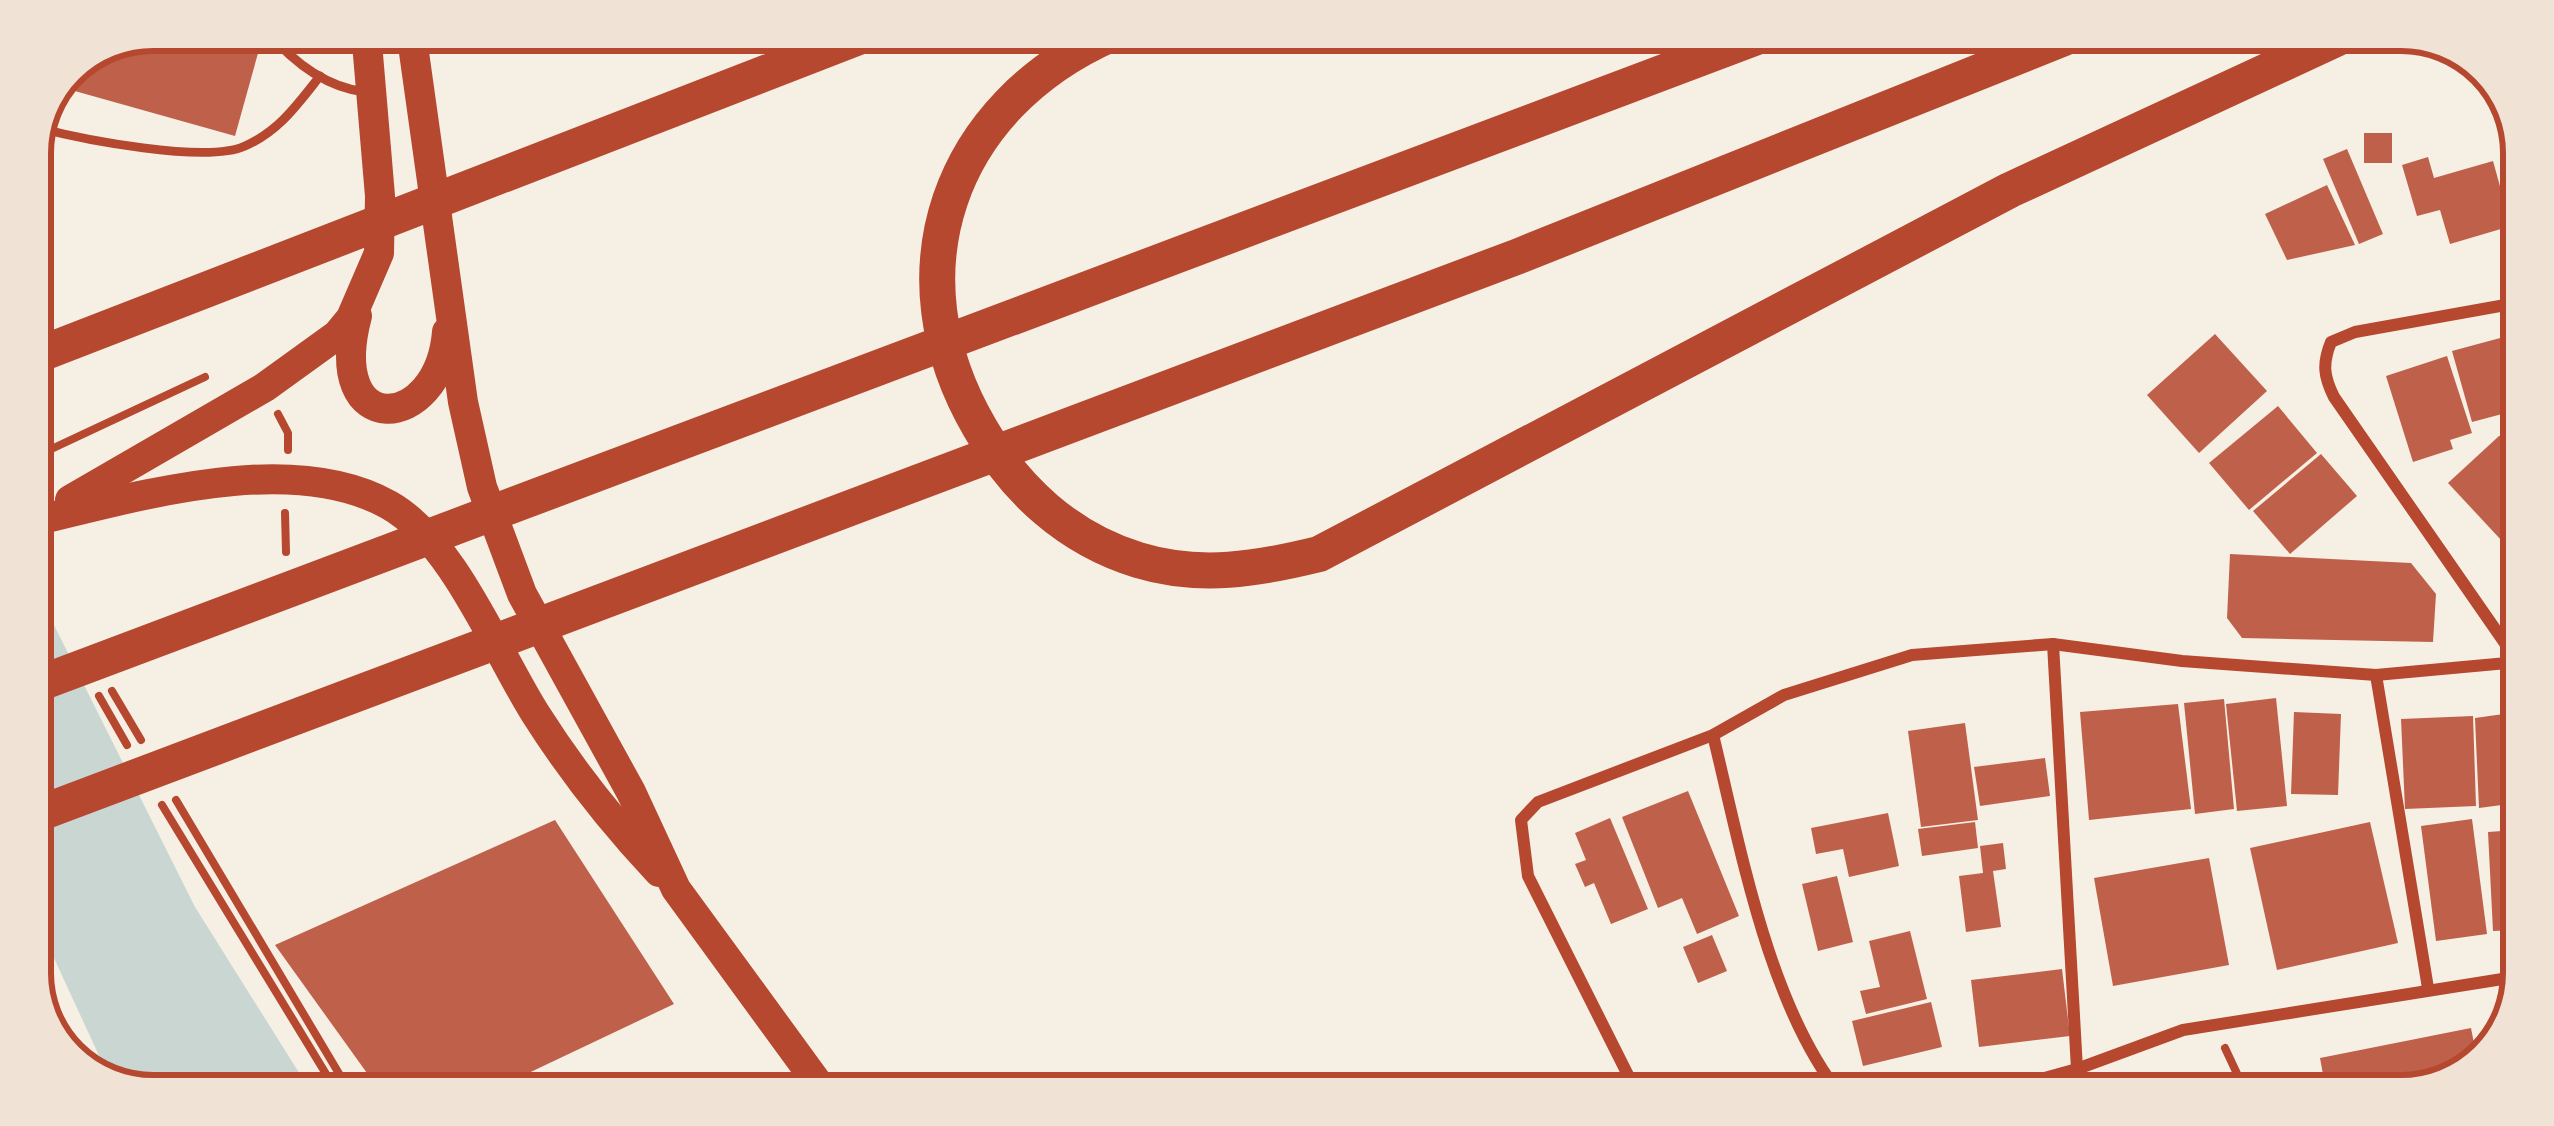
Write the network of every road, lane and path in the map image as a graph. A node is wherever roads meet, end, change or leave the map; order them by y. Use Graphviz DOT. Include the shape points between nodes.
graph roads {
  1 [pos="290,51"];
  2 [pos="368,51"];
  3 [pos="414,51"];
  4 [pos="822,51"];
  5 [pos="1072,51"];
  6 [pos="1720,51"];
  7 [pos="2032,51"];
  8 [pos="2310,51"];
  9 [pos="320,76"];
  10 [pos="371,92"];
  11 [pos="53,131"];
  12 [pos="362,299"];
  13 [pos="2503,305"];
  14 [pos="448,316"];
  15 [pos="51,350"];
  16 [pos="208,376"];
  17 [pos="51,449"];
  18 [pos="51,510"];
  19 [pos="51,516"];
  20 [pos="2503,640"];
  21 [pos="2053,644"];
  22 [pos="2503,663"];
  23 [pos="102,674"];
  24 [pos="2377,676"];
  25 [pos="51,679"];
  26 [pos="89,679"];
  27 [pos="1713,735"];
  28 [pos="151,756"];
  29 [pos="137,761"];
  30 [pos="175,798"];
  31 [pos="161,802"];
  32 [pos="51,809"];
  33 [pos="676,889"];
  34 [pos="2502,979"];
  35 [pos="2428,988"];
  36 [pos="2218,1024"];
  37 [pos="2077,1070"];
  38 [pos="327,1075"];
  39 [pos="340,1075"];
  40 [pos="811,1075"];
  41 [pos="1628,1075"];
  42 [pos="1829,1075"];
  43 [pos="2058,1075"];
  44 [pos="2081,1075"];
  45 [pos="2234,1075"];
  1 -- 9 [label="lane"];
  2 -- 10 [label="main road"];
  3 -- 14 [label="main road"];
  4 -- 15 [label="highway"];
  5 -- 8 [label="highway" via="1014,96 955,180 941,229 939,320 962,398 1018,485 1089,538 1137,560 1193,571 1253,570 1336,546 2010,190"];
  6 -- 25 [label="highway"];
  7 -- 32 [label="highway" via="1520,256"];
  9 -- 10 [label="lane"];
  9 -- 11 [label="lane" via="283,124 240,149 163,150"];
  10 -- 12 [label="main road" via="379,254"];
  12 -- 14 [label="main road" via="348,371 358,394 377,406 400,407 428,388 446,347"];
  12 -- 18 [label="main road" via="337,335 304,360"];
  13 -- 20 [label="street" via="2355,332 2331,342 2324,358 2335,397"];
  14 -- 33 [label="main road" via="482,487 523,594"];
  16 -- 17 [label="path"];
  19 -- 33 [label="main road" via="228,483 331,487 391,506 441,551 574,770"];
  21 -- 24 [label="street"];
  21 -- 27 [label="street" via="1912,655 1784,695"];
  21 -- 37 [label="street"];
  22 -- 24 [label="street"];
  23 -- 28 [label="path"];
  24 -- 35 [label="street"];
  26 -- 29 [label="path"];
  27 -- 41 [label="street" via="1538,802 1521,820 1528,876"];
  27 -- 42 [label="street" via="1756,913"];
  30 -- 39 [label="path"];
  31 -- 38 [label="path"];
  33 -- 40 [label="main road"];
  34 -- 35 [label="street"];
  35 -- 36 [label="street"];
  36 -- 37 [label="street"];
  36 -- 45 [label="path"];
  37 -- 43 [label="street"];
  37 -- 44 [label="street"];
}
